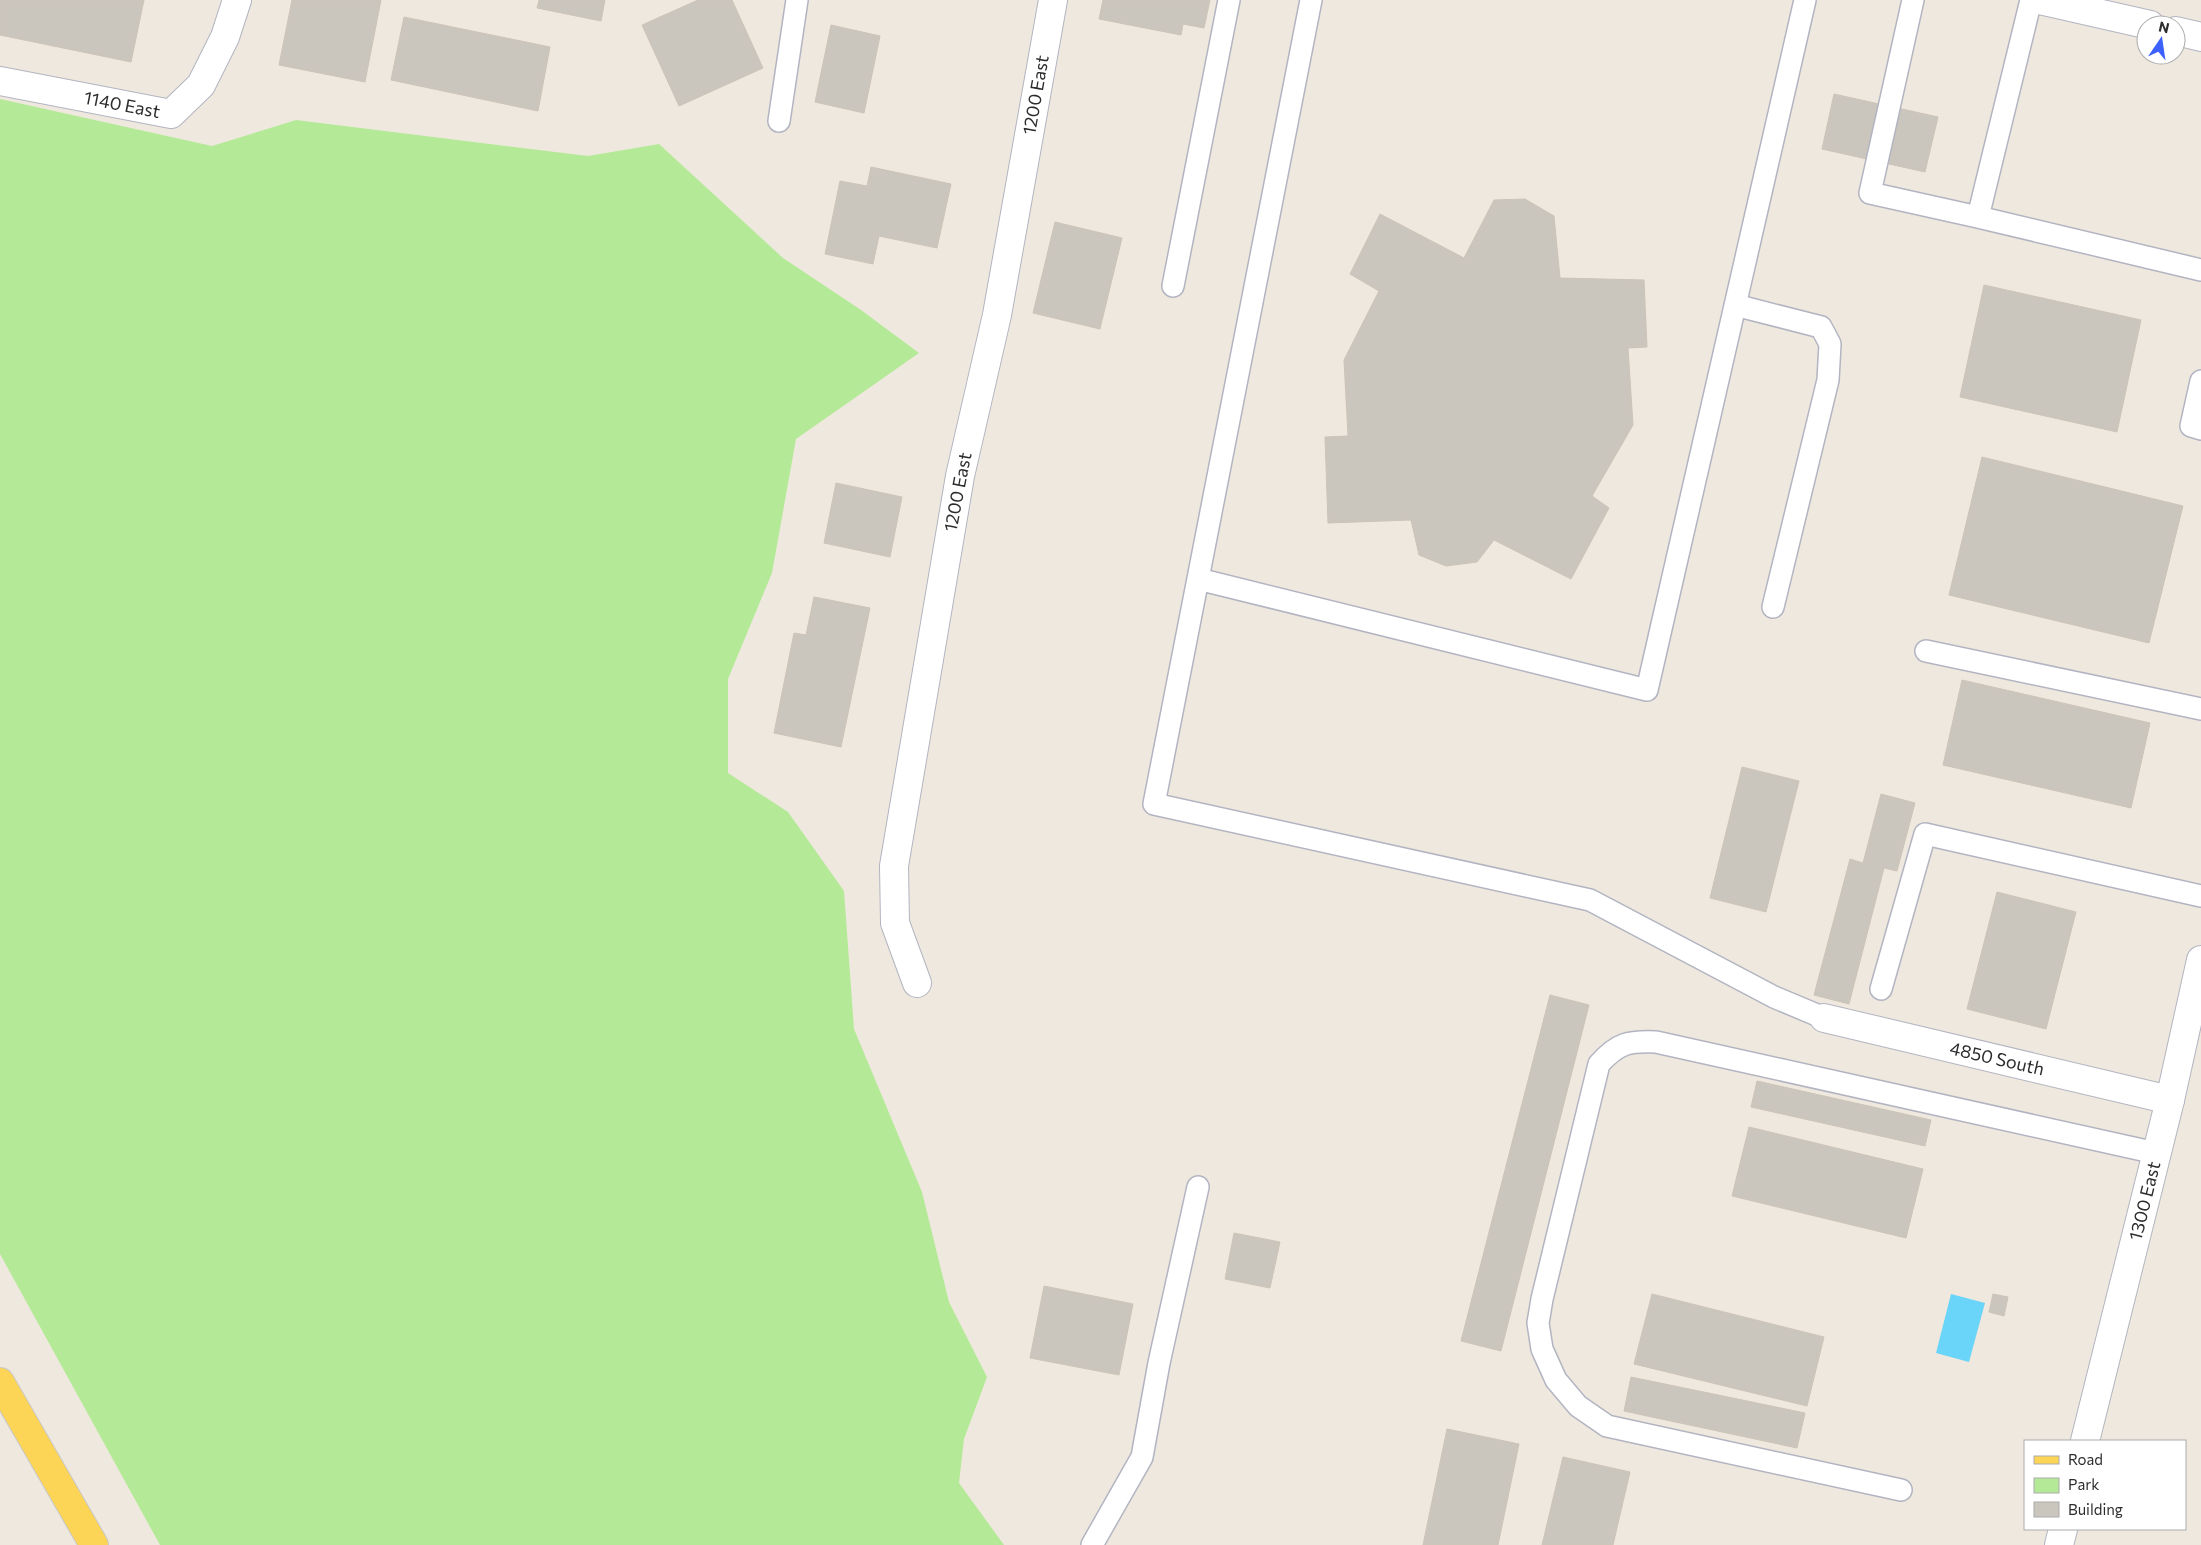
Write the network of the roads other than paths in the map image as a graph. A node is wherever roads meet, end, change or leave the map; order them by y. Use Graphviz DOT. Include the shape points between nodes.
graph roads {
  1 [pos="237,0"];
  2 [pos="797,0"];
  3 [pos="1052,0"];
  4 [pos="1229,0"];
  5 [pos="1311,0"];
  6 [pos="1805,0"];
  7 [pos="1913,0"];
  8 [pos="2032,0"];
  9 [pos="2040,0"];
  10 [pos="2136,22"];
  11 [pos="2186,33"];
  12 [pos="2201,37"];
  13 [pos="0,81"];
  14 [pos="778,121"];
  15 [pos="1978,217"];
  16 [pos="2201,270"];
  17 [pos="1172,286"];
  18 [pos="1735,305"];
  19 [pos="2201,382"];
  20 [pos="2201,429"];
  21 [pos="1198,579"];
  22 [pos="1773,607"];
  23 [pos="1926,651"];
  24 [pos="2201,708"];
  25 [pos="2201,896"];
  26 [pos="2201,960"];
  27 [pos="917,983"];
  28 [pos="1881,990"];
  29 [pos="2197,994"];
  30 [pos="1824,1018"];
  31 [pos="2170,1100"];
  32 [pos="2156,1153"];
  33 [pos="1198,1187"];
  34 [pos="0,1382"];
  35 [pos="2085,1440"];
  36 [pos="1901,1490"];
  37 [pos="2063,1530"];
  38 [pos="94,1545"];
  39 [pos="1092,1545"];
  40 [pos="2059,1545"];
  1 -- 13 [label="street, 1140 East" via="225,37 201,85 171,114"];
  2 -- 14 [label="lane"];
  3 -- 27 [label="street, 1200 East" via="997,315 960,476 894,866 895,923"];
  4 -- 17 [label="lane"];
  5 -- 21 [label="lane"];
  6 -- 18 [label="lane"];
  7 -- 15 [label="lane" via="1870,193"];
  8 -- 15 [label="lane"];
  9 -- 10 [label="street"];
  11 -- 12 [label="street"];
  15 -- 16 [label="lane"];
  18 -- 21 [label="lane" via="1647,690"];
  18 -- 22 [label="lane" via="1820,327 1830,344 1828,380"];
  19 -- 20 [label="lane" via="2191,426"];
  21 -- 30 [label="lane" via="1154,804 1590,900 1774,997"];
  23 -- 24 [label="lane"];
  25 -- 28 [label="lane" via="1925,834"];
  26 -- 29 [label="street, 1300 East"];
  29 -- 31 [label="street, 1300 East"];
  30 -- 31 [label="street, 4850 South"];
  31 -- 32 [label="street, 1300 East"];
  32 -- 35 [label="street, 1300 East"];
  32 -- 36 [label="lane" via="1656,1042 1630,1042 1612,1050 1599,1064 1538,1323 1542,1350 1556,1380 1578,1406 1607,1426"];
  33 -- 39 [label="lane" via="1142,1457"];
  34 -- 38 [label="main road"];
  37 -- 40 [label="street"];
}
